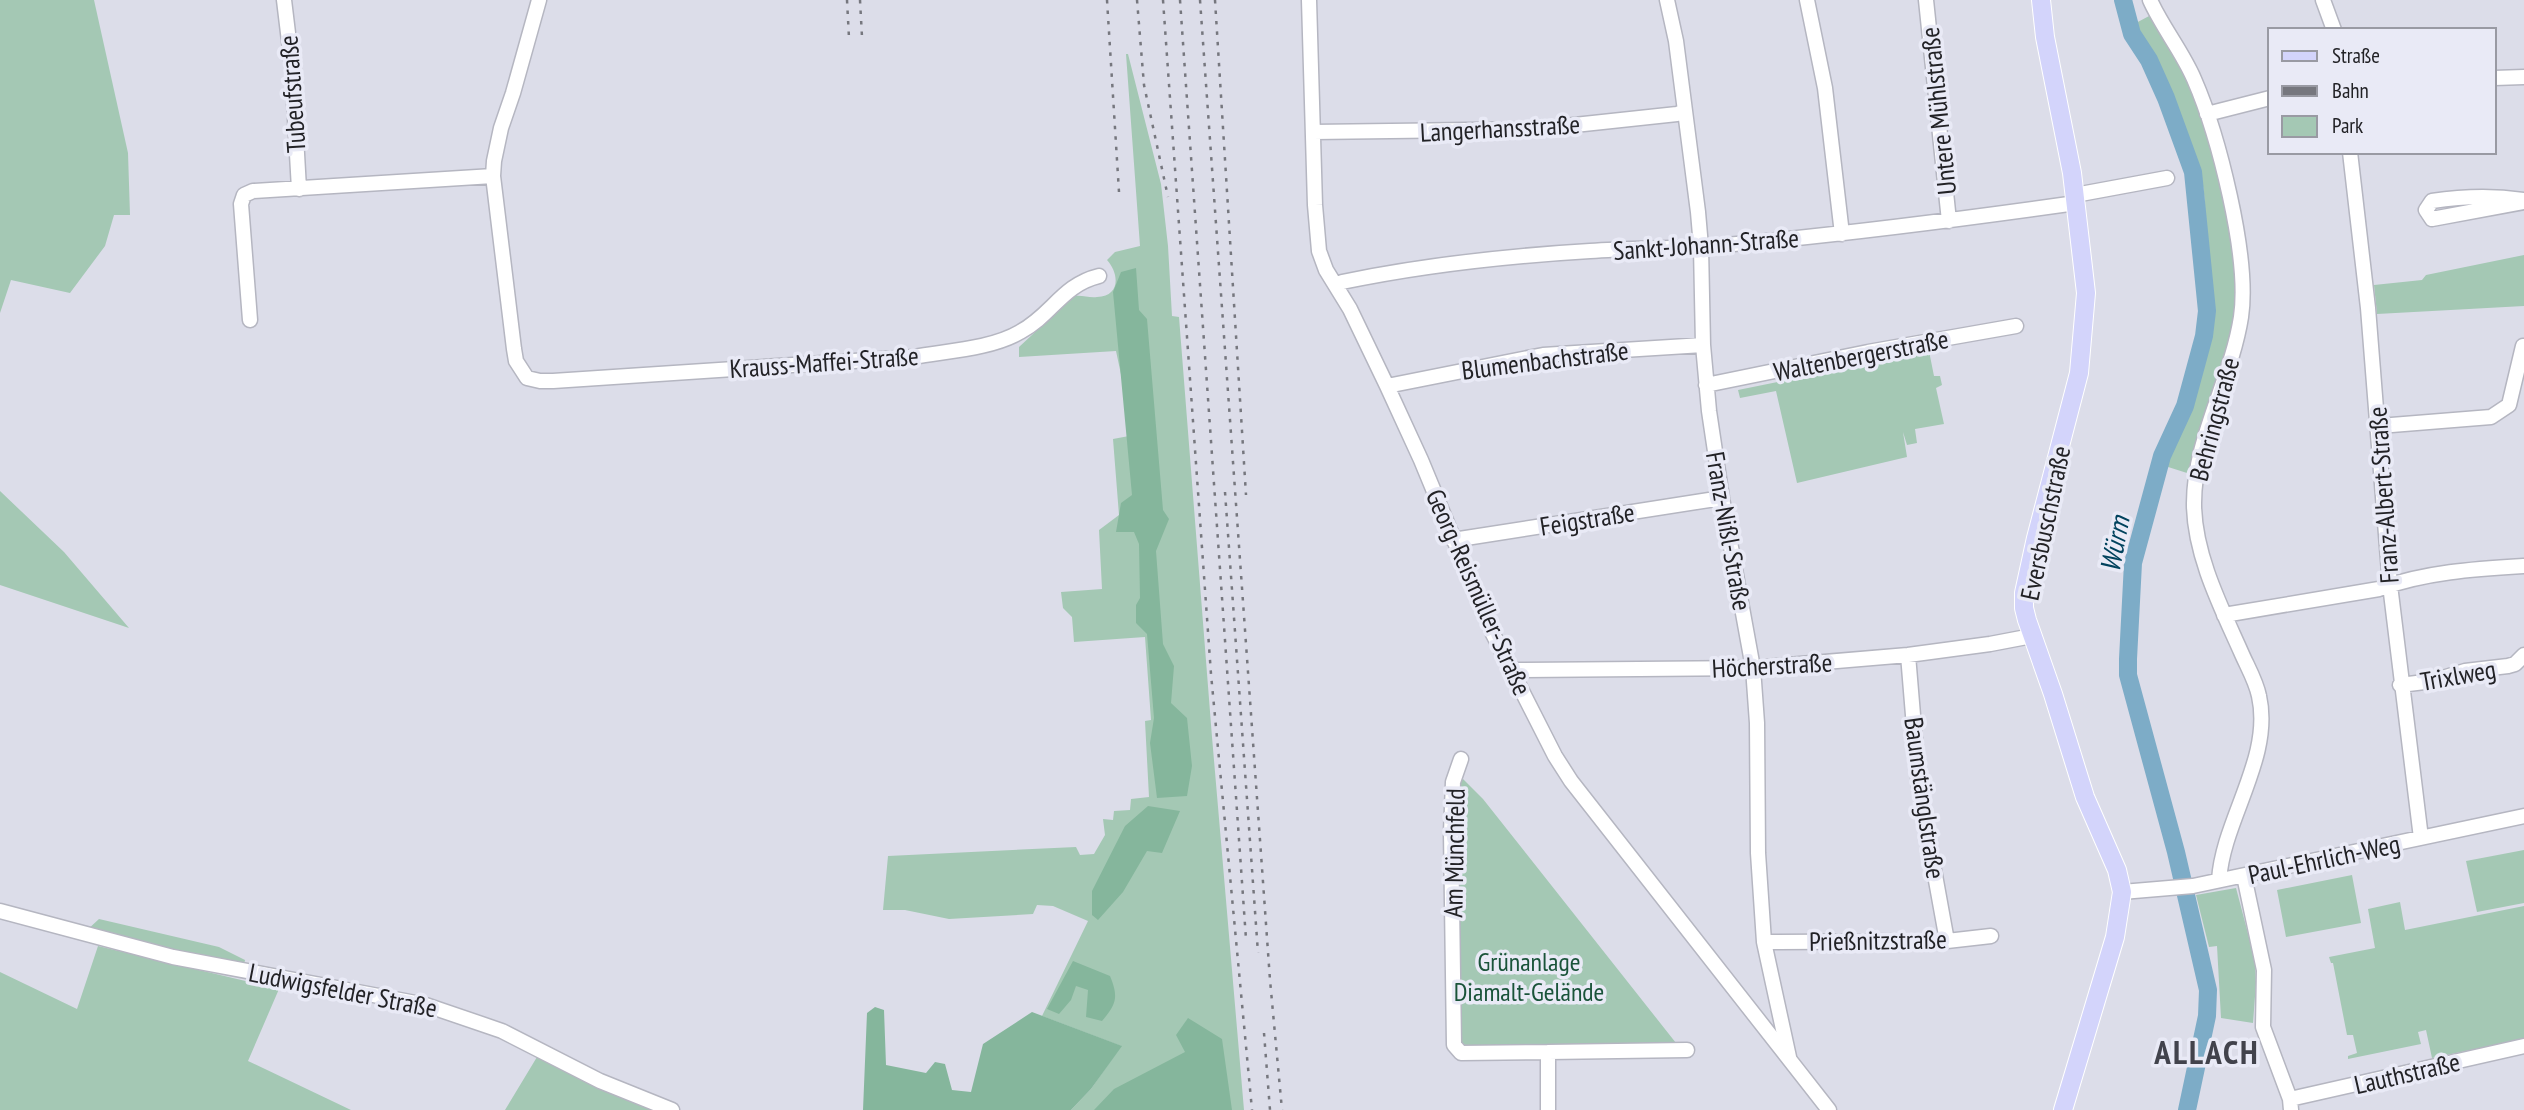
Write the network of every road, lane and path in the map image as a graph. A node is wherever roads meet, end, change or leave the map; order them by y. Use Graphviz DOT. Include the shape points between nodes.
graph roads {
  1 [pos="284,0"];
  2 [pos="539,0"];
  3 [pos="1309,0"];
  4 [pos="1667,0"];
  5 [pos="1807,0"];
  6 [pos="1926,0"];
  7 [pos="2041,0"];
  8 [pos="2150,0"];
  9 [pos="2323,0"];
  10 [pos="2333,28"];
  11 [pos="2524,77"];
  12 [pos="2496,78"];
  13 [pos="2268,99"];
  14 [pos="1685,111"];
  15 [pos="2207,114"];
  16 [pos="1313,132"];
  17 [pos="2350,154"];
  18 [pos="493,176"];
  19 [pos="2167,178"];
  20 [pos="299,188"];
  21 [pos="2076,199"];
  22 [pos="2524,201"];
  23 [pos="1949,221"];
  24 [pos="1842,234"];
  25 [pos="1701,247"];
  26 [pos="1099,276"];
  27 [pos="1338,286"];
  28 [pos="250,320"];
  29 [pos="2016,326"];
  30 [pos="1703,345"];
  31 [pos="2523,346"];
  32 [pos="1706,385"];
  33 [pos="1387,386"];
  34 [pos="2379,426"];
  35 [pos="1722,498"];
  36 [pos="1453,540"];
  37 [pos="2524,566"];
  38 [pos="2390,584"];
  39 [pos="2224,615"];
  40 [pos="2032,636"];
  41 [pos="1908,655"];
  42 [pos="2520,660"];
  43 [pos="1753,668"];
  44 [pos="1511,670"];
  45 [pos="2400,685"];
  46 [pos="1461,759"];
  47 [pos="2524,816"];
  48 [pos="2421,838"];
  49 [pos="2244,876"];
  50 [pos="2219,880"];
  51 [pos="2122,892"];
  52 [pos="0,911"];
  53 [pos="1991,936"];
  54 [pos="1947,941"];
  55 [pos="1764,942"];
  56 [pos="2524,1046"];
  57 [pos="1687,1050"];
  58 [pos="1548,1052"];
  59 [pos="1790,1062"];
  60 [pos="2290,1104"];
  61 [pos="672,1110"];
  62 [pos="1548,1110"];
  63 [pos="1829,1110"];
  64 [pos="2063,1110"];
  1 -- 20 [label="street, Tubeufstraße"];
  2 -- 18 [label="street" via="496,147"];
  3 -- 16 [label="street, Georg-Reismüller-Straße"];
  4 -- 14 [label="street, Franz-Nißl-Straße"];
  5 -- 24 [label="street" via="1825,88"];
  6 -- 23 [label="street, Untere Mühlstraße"];
  7 -- 21 [label="main road, Eversbuschstraße"];
  8 -- 15 [label="street, Behringstraße" via="2193,77"];
  9 -- 10 [label="street"];
  11 -- 12 [label="street"];
  13 -- 15 [label="street"];
  14 -- 16 [label="street, Langerhansstraße" via="1537,129"];
  14 -- 25 [label="street, Franz-Nißl-Straße"];
  15 -- 39 [label="street, Behringstraße" via="2231,205 2242,284 2233,352 2195,475 2196,531"];
  16 -- 27 [label="street, Georg-Reismüller-Straße" via="1319,251"];
  17 -- 34 [label="street, Franz-Albert-Straße"];
  18 -- 20 [label="street"];
  18 -- 26 [label="street, Krauss-Maffei-Straße" via="516,361 527,378 541,381 914,357 961,349 1019,333 1074,285"];
  19 -- 21 [label="street, Sankt-Johann-Straße"];
  20 -- 28 [label="street" via="244,195"];
  21 -- 23 [label="street, Sankt-Johann-Straße"];
  21 -- 40 [label="main road, Eversbuschstraße" via="2086,293 2079,373 2024,593"];
  22 -- 22 [label="street" via="2496,195 2466,196 2432,201 2426,210 2432,219"];
  23 -- 24 [label="street, Sankt-Johann-Straße"];
  24 -- 25 [label="street, Sankt-Johann-Straße"];
  25 -- 27 [label="street, Sankt-Johann-Straße" via="1471,260 1415,267"];
  25 -- 30 [label="street, Franz-Nißl-Straße"];
  27 -- 33 [label="street, Georg-Reismüller-Straße"];
  29 -- 32 [label="street, Waltenbergerstraße"];
  30 -- 32 [label="street, Franz-Nißl-Straße"];
  30 -- 33 [label="street, Blumenbachstraße" via="1543,355"];
  31 -- 34 [label="street" via="2509,405 2491,417"];
  32 -- 35 [label="street, Franz-Nißl-Straße"];
  33 -- 36 [label="street, Georg-Reismüller-Straße"];
  34 -- 38 [label="street, Franz-Albert-Straße"];
  35 -- 36 [label="street, Feigstraße"];
  35 -- 43 [label="street, Franz-Nißl-Straße"];
  36 -- 44 [label="street, Georg-Reismüller-Straße"];
  37 -- 38 [label="street"];
  38 -- 39 [label="street"];
  38 -- 45 [label="street, Franz-Albert-Straße"];
  39 -- 50 [label="street, Behringstraße" via="2259,696 2261,736"];
  40 -- 41 [label="street, Höcherstraße"];
  40 -- 51 [label="main road, Eversbuschstraße"];
  41 -- 43 [label="street, Höcherstraße"];
  41 -- 54 [label="street, Baumstänglstraße" via="1919,787"];
  42 -- 45 [label="street, Trixlweg"];
  43 -- 44 [label="street, Höcherstraße"];
  43 -- 55 [label="street, Franz-Nißl-Straße"];
  44 -- 59 [label="street, Georg-Reismüller-Straße" via="1571,781"];
  45 -- 48 [label="street, Franz-Albert-Straße"];
  46 -- 58 [label="street, Am Münchfeld" via="1453,782 1451,832 1454,1045 1461,1052"];
  47 -- 48 [label="street, Paul-Ehrlich-Weg"];
  48 -- 49 [label="street, Paul-Ehrlich-Weg"];
  49 -- 50 [label="street, Paul-Ehrlich-Weg"];
  49 -- 60 [label="street" via="2264,970 2263,1027"];
  50 -- 51 [label="street, Paul-Ehrlich-Weg"];
  51 -- 64 [label="main road, Eversbuschstraße" via="2115,937"];
  52 -- 61 [label="street, Ludwigsfelder Straße" via="173,957 453,1013 512,1035 600,1082"];
  53 -- 54 [label="street, Prießnitzstraße"];
  54 -- 55 [label="street, Prießnitzstraße"];
  55 -- 59 [label="street, Franz-Nißl-Straße"];
  56 -- 60 [label="street, Lauthstraße"];
  57 -- 58 [label="street, Am Münchfeld"];
  58 -- 62 [label="street"];
  59 -- 63 [label="street, Georg-Reismüller-Straße"];
}
